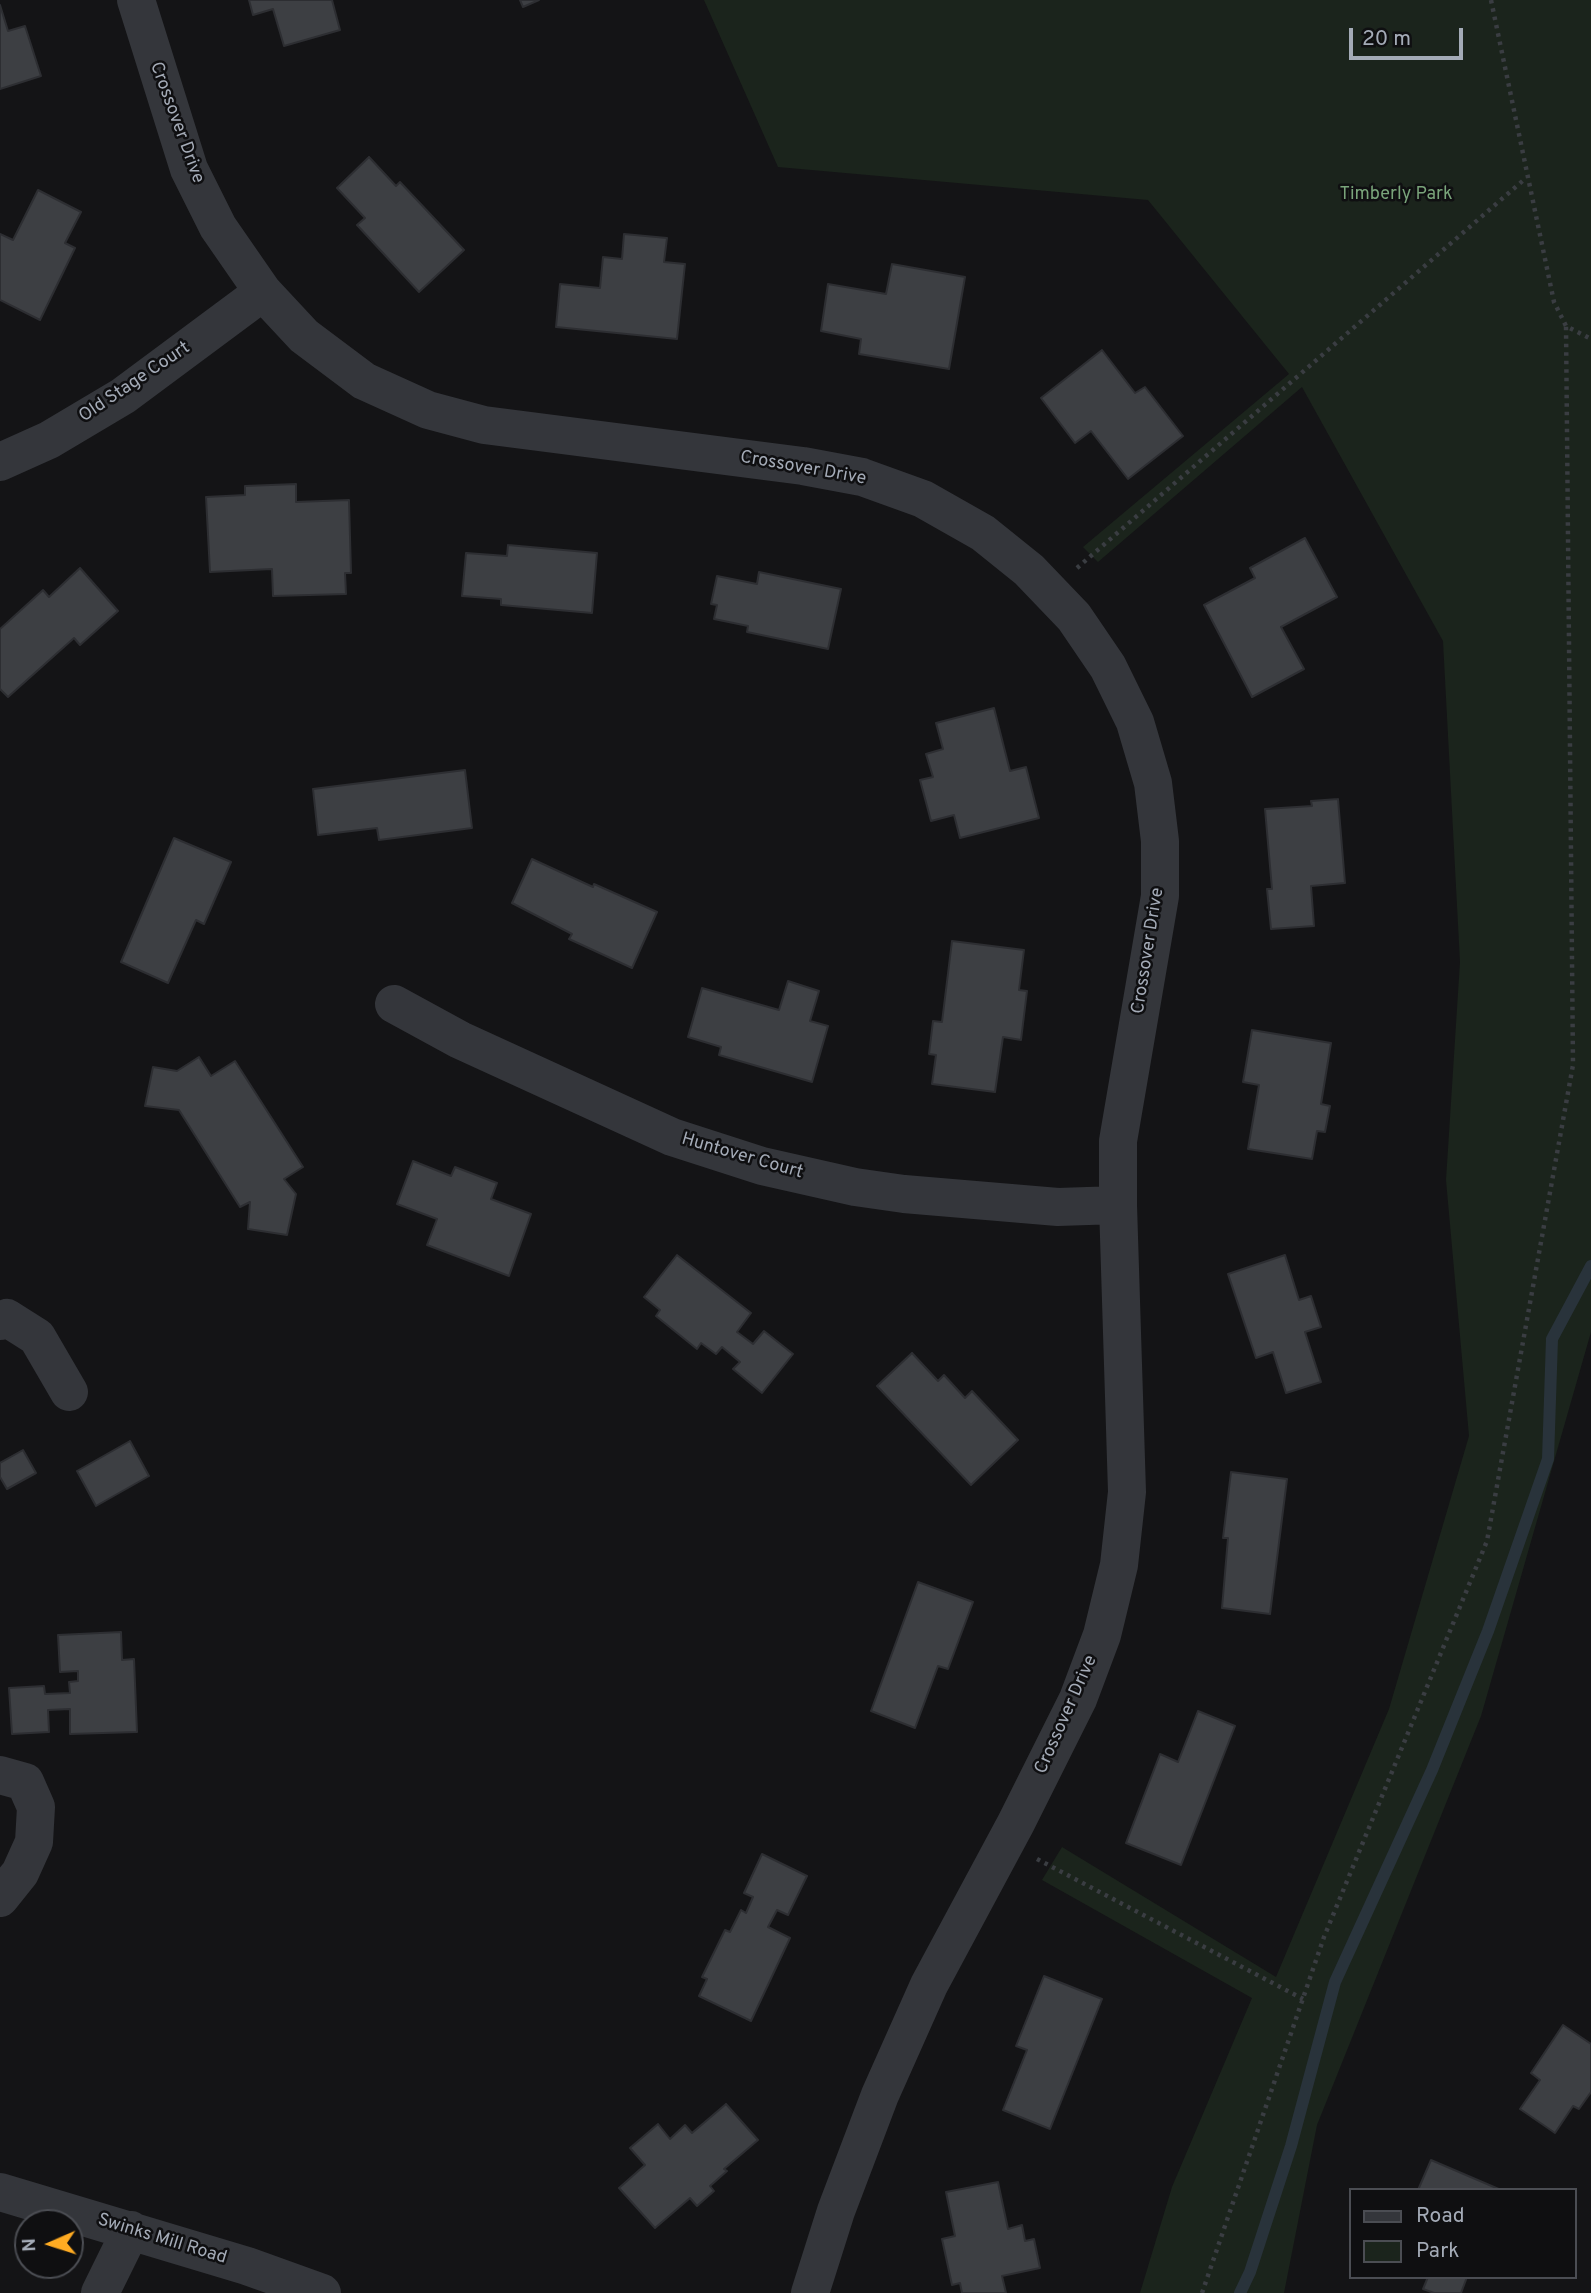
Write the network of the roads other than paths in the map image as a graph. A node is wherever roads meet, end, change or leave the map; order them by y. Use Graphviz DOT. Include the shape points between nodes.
graph roads {
  1 [pos="135,0"];
  2 [pos="263,292"];
  3 [pos="0,462"];
  4 [pos="394,1004"];
  5 [pos="1118,1205"];
  6 [pos="0,1321"];
  7 [pos="69,1392"];
  8 [pos="0,1774"];
  9 [pos="0,1898"];
  10 [pos="0,2192"];
  11 [pos="131,2230"];
  12 [pos="100,2293"];
  13 [pos="322,2293"];
  14 [pos="810,2293"];
  1 -- 2 [label="street, Crossover Drive" via="189,169 218,228"];
  2 -- 3 [label="street, Old Stage Court" via="123,396 49,440"];
  2 -- 5 [label="street, Crossover Drive" via="304,336 364,382 428,410 512,430 803,466 862,477 923,499 982,533 1029,570 1074,617 1108,667 1135,722 1153,783 1160,841 1160,896 1121,1120"];
  4 -- 5 [label="street, Huntover Court" via="460,1040 672,1137 762,1166 904,1194 1058,1208"];
  5 -- 14 [label="street, Crossover Drive" via="1126,1492 1119,1565 1102,1635 1079,1699 929,1985 880,2095"];
  6 -- 7 [label="street" via="8,1318 37,1337"];
  8 -- 9 [label="street" via="25,1782 36,1807 34,1842 20,1873"];
  10 -- 11 [label="street, Swinks Mill Road"];
  11 -- 12 [label="street"];
  11 -- 13 [label="street, Swinks Mill Road"];
}
